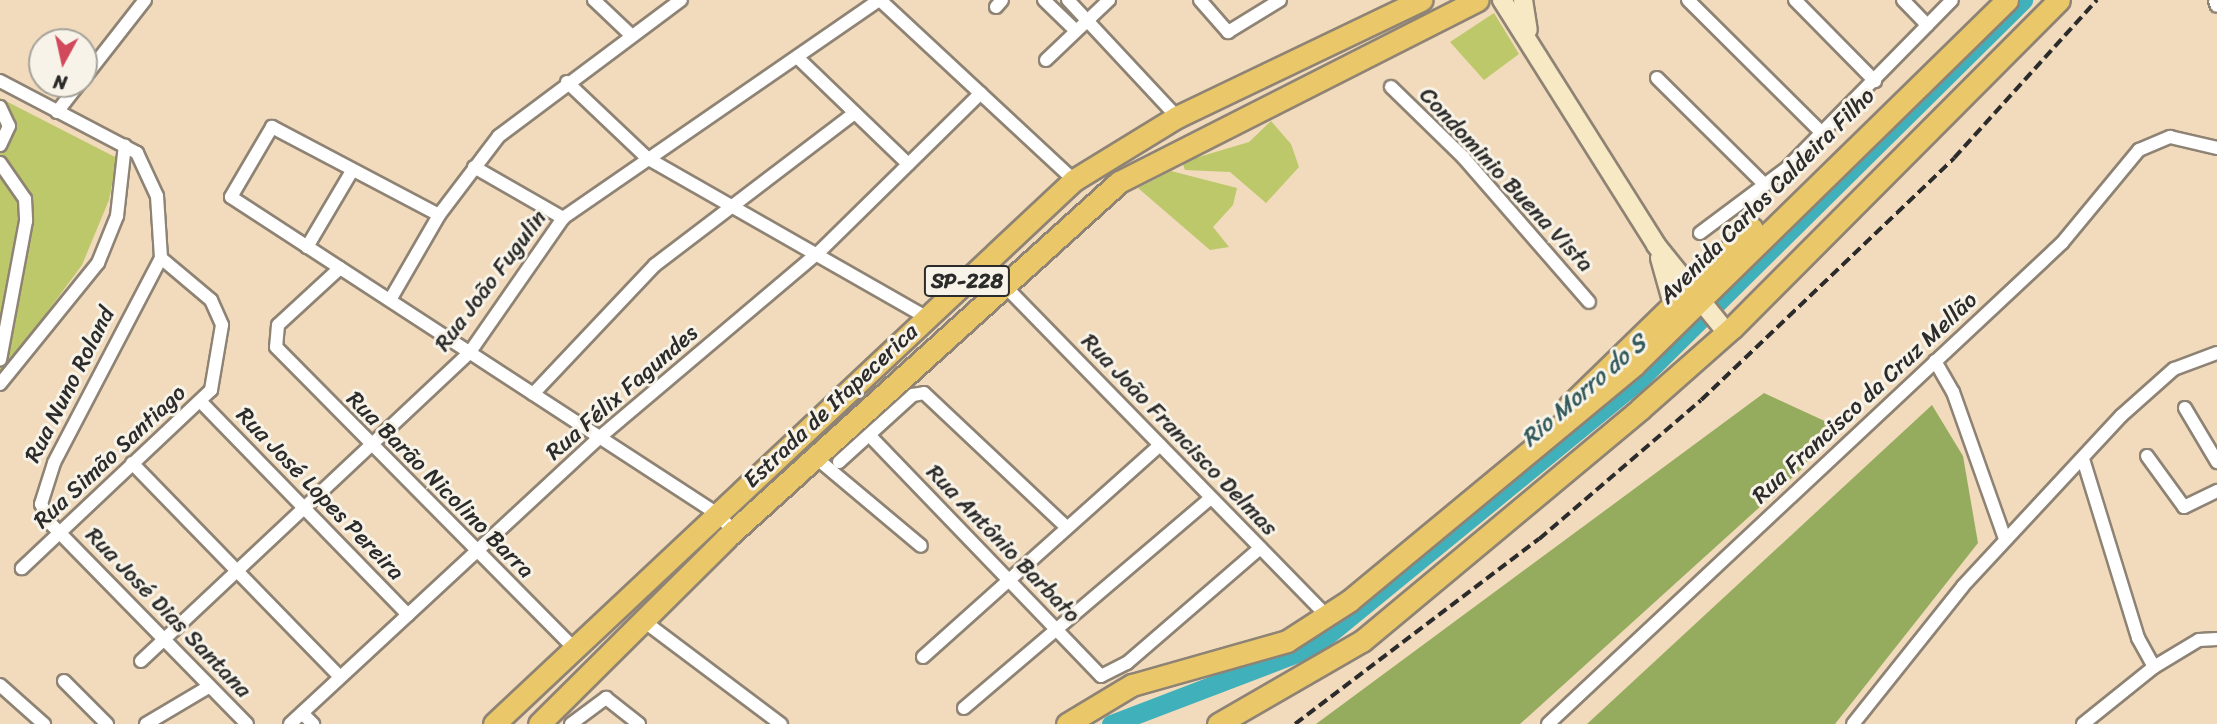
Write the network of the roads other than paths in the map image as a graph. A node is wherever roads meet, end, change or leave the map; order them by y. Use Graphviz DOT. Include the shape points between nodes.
graph roads {
  1 [pos="145,0"];
  2 [pos="594,0"];
  3 [pos="681,0"];
  4 [pos="880,0"];
  5 [pos="1044,0"];
  6 [pos="1068,0"];
  7 [pos="1109,0"];
  8 [pos="1200,0"];
  9 [pos="1280,0"];
  10 [pos="1421,0"];
  11 [pos="1452,0"];
  12 [pos="1478,0"];
  13 [pos="1502,0"];
  14 [pos="1523,0"];
  15 [pos="1688,0"];
  16 [pos="1795,0"];
  17 [pos="1903,0"];
  18 [pos="1952,0"];
  19 [pos="2007,0"];
  20 [pos="2059,0"];
  21 [pos="2215,0"];
  22 [pos="2217,6"];
  23 [pos="1086,18"];
  24 [pos="1927,25"];
  25 [pos="1075,30"];
  26 [pos="1529,33"];
  27 [pos="631,35"];
  28 [pos="798,58"];
  29 [pos="98,60"];
  30 [pos="1046,60"];
  31 [pos="1346,62"];
  32 [pos="1657,78"];
  33 [pos="0,81"];
  34 [pos="1875,81"];
  35 [pos="567,82"];
  36 [pos="1391,87"];
  37 [pos="981,93"];
  38 [pos="68,98"];
  39 [pos="0,107"];
  40 [pos="57,112"];
  41 [pos="853,114"];
  42 [pos="1177,117"];
  43 [pos="1823,134"];
  44 [pos="0,145"];
  45 [pos="125,145"];
  46 [pos="2217,148"];
  47 [pos="647,158"];
  48 [pos="0,163"];
  49 [pos="908,164"];
  50 [pos="474,167"];
  51 [pos="352,171"];
  52 [pos="1074,180"];
  53 [pos="1765,185"];
  54 [pos="732,208"];
  55 [pos="439,215"];
  56 [pos="564,218"];
  57 [pos="1700,233"];
  58 [pos="307,247"];
  59 [pos="818,253"];
  60 [pos="161,258"];
  61 [pos="340,268"];
  62 [pos="1002,283"];
  63 [pos="390,300"];
  64 [pos="1589,302"];
  65 [pos="1702,306"];
  66 [pos="927,318"];
  67 [pos="470,352"];
  68 [pos="2217,353"];
  69 [pos="0,360"];
  70 [pos="1935,361"];
  71 [pos="0,384"];
  72 [pos="533,394"];
  73 [pos="201,402"];
  74 [pos="2185,408"];
  75 [pos="870,436"];
  76 [pos="600,437"];
  77 [pos="371,444"];
  78 [pos="1160,445"];
  79 [pos="1525,453"];
  80 [pos="2147,456"];
  81 [pos="815,457"];
  82 [pos="2083,459"];
  83 [pos="839,462"];
  84 [pos="2217,462"];
  85 [pos="132,463"];
  86 [pos="2217,491"];
  87 [pos="1210,498"];
  88 [pos="302,506"];
  89 [pos="716,513"];
  90 [pos="1066,527"];
  91 [pos="734,531"];
  92 [pos="59,532"];
  93 [pos="2005,539"];
  94 [pos="921,546"];
  95 [pos="1260,548"];
  96 [pos="476,552"];
  97 [pos="22,568"];
  98 [pos="234,569"];
  99 [pos="1010,577"];
  100 [pos="408,615"];
  101 [pos="1327,617"];
  102 [pos="641,619"];
  103 [pos="1056,628"];
  104 [pos="2217,629"];
  105 [pos="164,637"];
  106 [pos="2217,638"];
  107 [pos="611,649"];
  108 [pos="576,650"];
  109 [pos="923,657"];
  110 [pos="141,662"];
  111 [pos="2154,667"];
  112 [pos="340,677"];
  113 [pos="64,681"];
  114 [pos="0,685"];
  115 [pos="210,686"];
  116 [pos="964,708"];
  117 [pos="302,713"];
  118 [pos="44,724"];
  119 [pos="107,724"];
  120 [pos="146,724"];
  121 [pos="247,724"];
  122 [pos="290,724"];
  123 [pos="313,724"];
  124 [pos="494,724"];
  125 [pos="540,724"];
  126 [pos="571,724"];
  127 [pos="639,724"];
  128 [pos="780,724"];
  129 [pos="1067,724"];
  130 [pos="1219,724"];
  131 [pos="1548,724"];
  132 [pos="1853,724"];
  133 [pos="2083,724"];
  1 -- 29 [label="street"];
  2 -- 27 [label="street"];
  3 -- 27 [label="street"];
  4 -- 28 [label="street, Rua João Fugulin"];
  4 -- 37 [label="street"];
  5 -- 25 [label="street"];
  6 -- 23 [label="street"];
  7 -- 23 [label="street"];
  8 -- 9 [label="street" via="1228,32"];
  10 -- 42 [label="main road, Estrada de Itapecerica / SP-228"];
  11 -- 31 [label="main road" via="1389,30"];
  12 -- 31 [label="main road, Estrada de Itapecerica / SP-228"];
  13 -- 26 [label="main road"];
  14 -- 26 [label="main road"];
  15 -- 43 [label="street"];
  16 -- 34 [label="street"];
  17 -- 24 [label="street"];
  18 -- 24 [label="street"];
  19 -- 65 [label="main road" via="1932,58"];
  20 -- 65 [label="main road, Avenida Carlos Caldeira Filho"];
  21 -- 22 [label="street"];
  23 -- 25 [label="street"];
  23 -- 42 [label="street"];
  24 -- 34 [label="street"];
  25 -- 30 [label="street"];
  26 -- 65 [label="main road" via="1656,244"];
  27 -- 35 [label="street"];
  28 -- 41 [label="street"];
  28 -- 47 [label="street, Rua João Fugulin"];
  31 -- 62 [label="main road, Estrada de Itapecerica / SP-228" via="1147,163"];
  32 -- 53 [label="street"];
  33 -- 40 [label="street"];
  34 -- 43 [label="street"];
  35 -- 47 [label="street"];
  35 -- 50 [label="street" via="499,136"];
  36 -- 64 [label="street, Condominio Buena Vista" via="1463,157"];
  37 -- 49 [label="street, Rua Félix Fagundes"];
  37 -- 52 [label="street"];
  38 -- 40 [label="street"];
  39 -- 44 [label="street" via="9,126"];
  40 -- 45 [label="street"];
  41 -- 49 [label="street"];
  41 -- 54 [label="street"];
  42 -- 52 [label="main road, Estrada de Itapecerica / SP-228"];
  43 -- 53 [label="street"];
  45 -- 60 [label="street" via="137,153 157,196"];
  45 -- 71 [label="street" via="117,216 98,263"];
  46 -- 70 [label="street, Rua Francisco da Cruz Mellão" via="2170,136 2147,143 2090,214"];
  47 -- 54 [label="street"];
  47 -- 56 [label="street, Rua João Fugulin"];
  48 -- 69 [label="street" via="25,199 26,221"];
  49 -- 59 [label="street, Rua Félix Fagundes"];
  50 -- 55 [label="street"];
  50 -- 56 [label="street"];
  51 -- 55 [label="street"];
  51 -- 58 [label="street"];
  51 -- 58 [label="street" via="275,128 265,131 231,194"];
  52 -- 66 [label="main road, Estrada de Itapecerica / SP-228"];
  53 -- 57 [label="street"];
  54 -- 59 [label="street"];
  54 -- 72 [label="street" via="633,285"];
  55 -- 63 [label="street"];
  56 -- 67 [label="street, Rua João Fugulin"];
  58 -- 61 [label="street"];
  59 -- 66 [label="street"];
  59 -- 76 [label="street, Rua Félix Fagundes"];
  60 -- 73 [label="street, Rua Simão Santiago" via="221,316 218,373"];
  60 -- 92 [label="street, Rua Nuno Roland" via="47,477 40,504"];
  61 -- 63 [label="street"];
  61 -- 77 [label="street, Rua Barão Nicolino Barra" via="278,325 276,347"];
  62 -- 78 [label="street, Rua João Francisco Delmas"];
  62 -- 81 [label="main road, Estrada de Itapecerica / SP-228"];
  63 -- 67 [label="street"];
  65 -- 79 [label="main road"];
  65 -- 79 [label="main road, Avenida Carlos Caldeira Filho" via="1677,323 1605,392"];
  65 -- 130 [label="main road, Avenida Carlos Caldeira Filho" via="1362,640"];
  66 -- 89 [label="main road, Estrada de Itapecerica / SP-228"];
  67 -- 72 [label="street"];
  67 -- 77 [label="street, Rua João Fugulin"];
  68 -- 82 [label="street" via="2158,382"];
  70 -- 93 [label="street" via="1953,392"];
  70 -- 131 [label="street, Rua Francisco da Cruz Mellão"];
  72 -- 76 [label="street"];
  73 -- 85 [label="street, Rua Simão Santiago"];
  73 -- 88 [label="street, Rua José Lopes Pereira"];
  74 -- 84 [label="street"];
  75 -- 83 [label="street"];
  75 -- 90 [label="street" via="913,395 924,393"];
  75 -- 99 [label="street, Rua Antônio Barbato"];
  76 -- 89 [label="street"];
  76 -- 96 [label="street, Rua Félix Fagundes"];
  77 -- 88 [label="street, Rua João Fugulin"];
  77 -- 96 [label="street, Rua Barão Nicolino Barra"];
  78 -- 87 [label="street, Rua João Francisco Delmas"];
  78 -- 90 [label="street"];
  79 -- 101 [label="main road, Avenida Carlos Caldeira Filho"];
  80 -- 86 [label="street" via="2184,506"];
  81 -- 91 [label="main road, Estrada de Itapecerica / SP-228"];
  81 -- 94 [label="street"];
  82 -- 93 [label="street"];
  82 -- 111 [label="street" via="2138,638"];
  85 -- 92 [label="street, Rua Simão Santiago"];
  85 -- 98 [label="street"];
  87 -- 95 [label="street, Rua João Francisco Delmas"];
  87 -- 103 [label="street"];
  88 -- 98 [label="street, Rua João Fugulin"];
  88 -- 100 [label="street, Rua José Lopes Pereira"];
  89 -- 91 [label="street"];
  89 -- 107 [label="main road" via="705,545 650,597"];
  89 -- 108 [label="main road, Estrada de Itapecerica / SP-228"];
  90 -- 99 [label="street"];
  91 -- 102 [label="main road, Estrada de Itapecerica / SP-228"];
  92 -- 97 [label="street, Rua Simão Santiago"];
  92 -- 105 [label="street, Rua José Dias Santana"];
  93 -- 132 [label="street"];
  95 -- 101 [label="street, Rua João Francisco Delmas"];
  95 -- 103 [label="street, Rua Antônio Barbato" via="1107,676 1092,672"];
  96 -- 100 [label="street, Rua Félix Fagundes"];
  96 -- 108 [label="street, Rua Barão Nicolino Barra"];
  98 -- 105 [label="street, Rua João Fugulin"];
  98 -- 112 [label="street"];
  99 -- 103 [label="street, Rua Antônio Barbato"];
  99 -- 109 [label="street"];
  100 -- 112 [label="street, Rua Félix Fagundes"];
  101 -- 129 [label="main road, Avenida Carlos Caldeira Filho" via="1247,657 1132,685"];
  102 -- 107 [label="main road, Estrada de Itapecerica / SP-228"];
  102 -- 128 [label="street"];
  103 -- 116 [label="street"];
  104 -- 106 [label="street"];
  105 -- 110 [label="street, Rua João Fugulin"];
  105 -- 115 [label="street, Rua José Dias Santana"];
  106 -- 111 [label="street" via="2199,640"];
  107 -- 125 [label="main road, Estrada de Itapecerica / SP-228"];
  108 -- 124 [label="main road, Estrada de Itapecerica / SP-228"];
  111 -- 133 [label="street"];
  112 -- 117 [label="street, Rua Félix Fagundes"];
  113 -- 119 [label="street"];
  114 -- 118 [label="street"];
  115 -- 120 [label="street"];
  115 -- 121 [label="street, Rua José Dias Santana"];
  117 -- 122 [label="street, Rua Félix Fagundes"];
  117 -- 123 [label="street"];
  126 -- 127 [label="street" via="606,698"];
}
